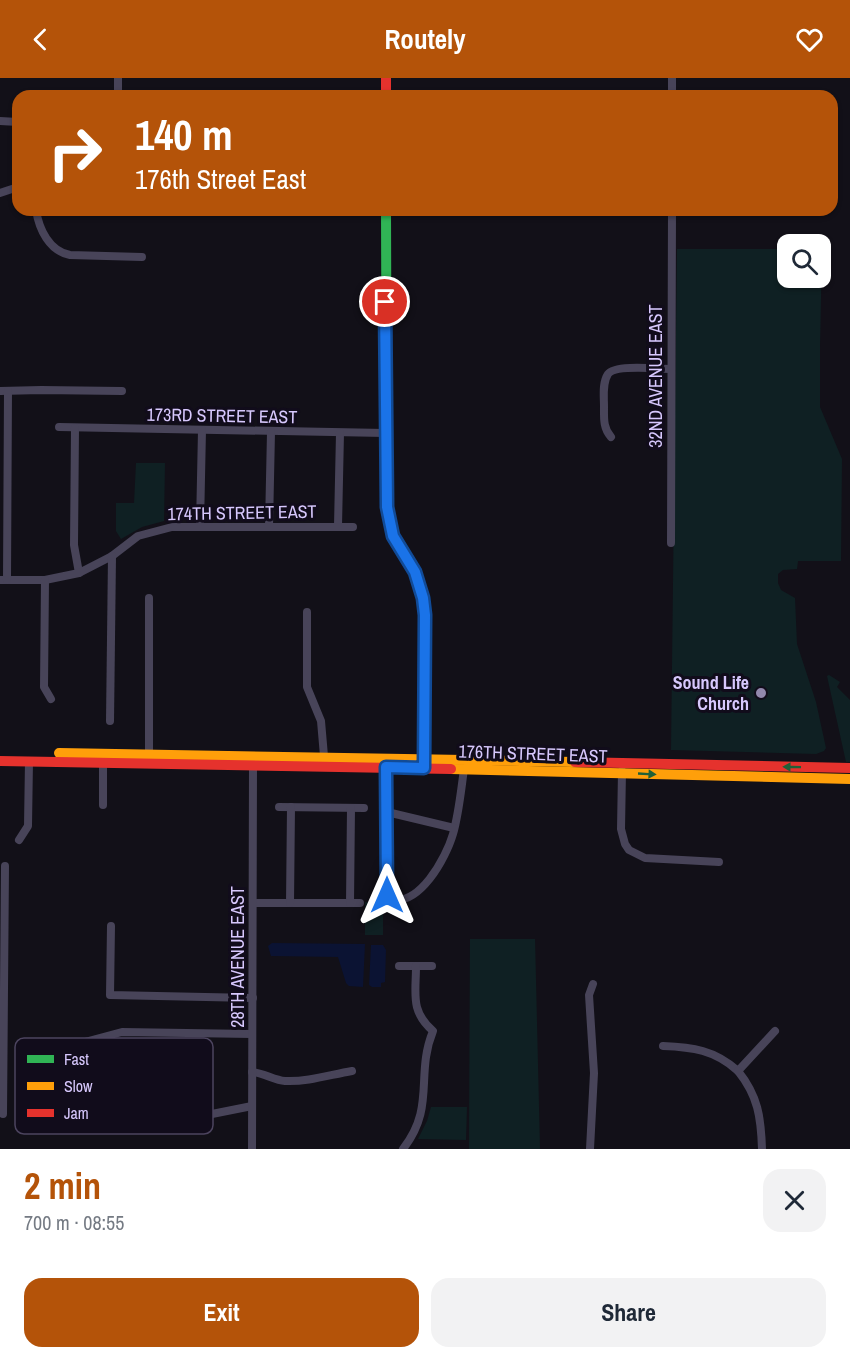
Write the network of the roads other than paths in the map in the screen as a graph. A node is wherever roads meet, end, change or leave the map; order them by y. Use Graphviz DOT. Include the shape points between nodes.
graph roads {
  1 [pos="38,216"];
  2 [pos="386,216"];
  3 [pos="672,216"];
  4 [pos="141,257"];
  5 [pos="671,369"];
  6 [pos="4,391"];
  7 [pos="122,391"];
  8 [pos="59,427"];
  9 [pos="75,428"];
  10 [pos="202,430"];
  11 [pos="4,432"];
  12 [pos="271,432"];
  13 [pos="340,433"];
  14 [pos="385,433"];
  15 [pos="611,437"];
  16 [pos="4,497"];
  17 [pos="200,526"];
  18 [pos="269,526"];
  19 [pos="338,526"];
  20 [pos="353,527"];
  21 [pos="671,543"];
  22 [pos="112,556"];
  23 [pos="79,573"];
  24 [pos="3,580"];
  25 [pos="45,580"];
  26 [pos="150,598"];
  27 [pos="307,612"];
  28 [pos="51,699"];
  29 [pos="110,721"];
  30 [pos="0,753"];
  31 [pos="68,753"];
  32 [pos="149,754"];
  33 [pos="294,756"];
  34 [pos="324,756"];
  35 [pos="0,760"];
  36 [pos="24,761"];
  37 [pos="103,763"];
  38 [pos="424,763"];
  39 [pos="253,765"];
  40 [pos="386,767"];
  41 [pos="622,768"];
  42 [pos="850,768"];
  43 [pos="464,769"];
  44 [pos="850,780"];
  45 [pos="103,805"];
  46 [pos="279,807"];
  47 [pos="291,807"];
  48 [pos="351,808"];
  49 [pos="363,808"];
  50 [pos="387,812"];
  51 [pos="454,828"];
  52 [pos="19,840"];
  53 [pos="719,861"];
  54 [pos="5,866"];
  55 [pos="2,889"];
  56 [pos="254,903"];
  57 [pos="290,903"];
  58 [pos="350,903"];
  59 [pos="360,903"];
  60 [pos="111,926"];
  61 [pos="399,966"];
  62 [pos="416,966"];
  63 [pos="432,966"];
  64 [pos="593,984"];
  65 [pos="253,998"];
  66 [pos="775,1031"];
  67 [pos="252,1034"];
  68 [pos="100,1038"];
  69 [pos="663,1046"];
  70 [pos="352,1071"];
  71 [pos="738,1071"];
  72 [pos="252,1072"];
  73 [pos="2,1097"];
  74 [pos="252,1106"];
  75 [pos="3,1114"];
  76 [pos="213,1114"];
  77 [pos="252,1149"];
  78 [pos="403,1149"];
  79 [pos="590,1149"];
  80 [pos="762,1149"];
  1 -- 4 [label="street" via="43,233 59,252"];
  2 -- 14 [label="main road"];
  3 -- 5 [label="street, 32ND AVENUE EAST"];
  5 -- 15 [label="street" via="621,369 607,375 604,422"];
  5 -- 21 [label="street, 32ND AVENUE EAST"];
  6 -- 7 [label="street"];
  6 -- 11 [label="street"];
  8 -- 9 [label="street, 173RD STREET EAST"];
  9 -- 10 [label="street, 173RD STREET EAST"];
  9 -- 23 [label="street" via="74,545"];
  10 -- 12 [label="street, 173RD STREET EAST"];
  10 -- 17 [label="street"];
  11 -- 16 [label="street"];
  12 -- 13 [label="street, 173RD STREET EAST"];
  12 -- 18 [label="street"];
  13 -- 14 [label="street, 173RD STREET EAST"];
  13 -- 19 [label="street"];
  14 -- 38 [label="main road" via="389,524 415,572 423,598"];
  16 -- 24 [label="street"];
  17 -- 18 [label="street, 174TH STREET EAST"];
  17 -- 22 [label="street, 174TH STREET EAST" via="151,531"];
  18 -- 19 [label="street, 174TH STREET EAST"];
  19 -- 20 [label="street, 174TH STREET EAST"];
  22 -- 23 [label="street, 174TH STREET EAST"];
  22 -- 29 [label="street"];
  23 -- 25 [label="street, 174TH STREET EAST"];
  24 -- 25 [label="street, 174TH STREET EAST"];
  25 -- 28 [label="street" via="44,687"];
  26 -- 32 [label="street"];
  27 -- 34 [label="street" via="307,687 321,722"];
  30 -- 31 [label="main road, 176TH STREET EAST"];
  31 -- 32 [label="main road, 176TH STREET EAST"];
  31 -- 36 [label="main road" via="63,758 21,757"];
  32 -- 33 [label="main road, 176TH STREET EAST"];
  33 -- 34 [label="main road, 176TH STREET EAST"];
  33 -- 39 [label="main road" via="288,760 256,760"];
  34 -- 38 [label="main road, 176TH STREET EAST"];
  35 -- 36 [label="main road, 176TH STREET EAST"];
  36 -- 37 [label="main road, 176TH STREET EAST"];
  36 -- 52 [label="street" via="28,825"];
  37 -- 39 [label="main road, 176TH STREET EAST"];
  37 -- 45 [label="street"];
  38 -- 40 [label="main road, 176TH STREET EAST"];
  38 -- 41 [label="main road, 176TH STREET EAST"];
  38 -- 43 [label="main road, 176TH STREET EAST"];
  39 -- 40 [label="main road, 176TH STREET EAST"];
  39 -- 56 [label="street, 28TH AVENUE EAST"];
  40 -- 50 [label="street"];
  42 -- 41 [label="main road, 176TH STREET EAST, one-way"];
  41 -- 43 [label="main road, 176TH STREET EAST"];
  41 -- 44 [label="main road, 176TH STREET EAST, one-way"];
  41 -- 53 [label="street" via="622,834 632,852 645,858"];
  43 -- 51 [label="street"];
  46 -- 47 [label="street"];
  47 -- 48 [label="street"];
  47 -- 57 [label="street"];
  48 -- 49 [label="street"];
  48 -- 58 [label="street"];
  50 -- 51 [label="street"];
  50 -- 51 [label="street" via="389,899 402,900 424,886"];
  54 -- 55 [label="street"];
  55 -- 73 [label="street"];
  56 -- 57 [label="street"];
  56 -- 65 [label="street, 28TH AVENUE EAST"];
  57 -- 58 [label="street"];
  58 -- 59 [label="street"];
  60 -- 65 [label="street" via="110,996"];
  61 -- 62 [label="street"];
  62 -- 63 [label="street"];
  62 -- 78 [label="street" via="417,1009 433,1031 427,1050 421,1118"];
  64 -- 79 [label="street" via="589,995 594,1073"];
  65 -- 67 [label="street, 28TH AVENUE EAST"];
  66 -- 71 [label="street"];
  67 -- 68 [label="street" via="122,1032"];
  67 -- 72 [label="street, 28TH AVENUE EAST"];
  69 -- 71 [label="street" via="713,1053"];
  70 -- 72 [label="street" via="307,1081 282,1081"];
  71 -- 80 [label="street" via="757,1104"];
  72 -- 74 [label="street, 28TH AVENUE EAST"];
  73 -- 75 [label="street"];
  74 -- 76 [label="street"];
  74 -- 77 [label="street, 28TH AVENUE EAST"];
}
